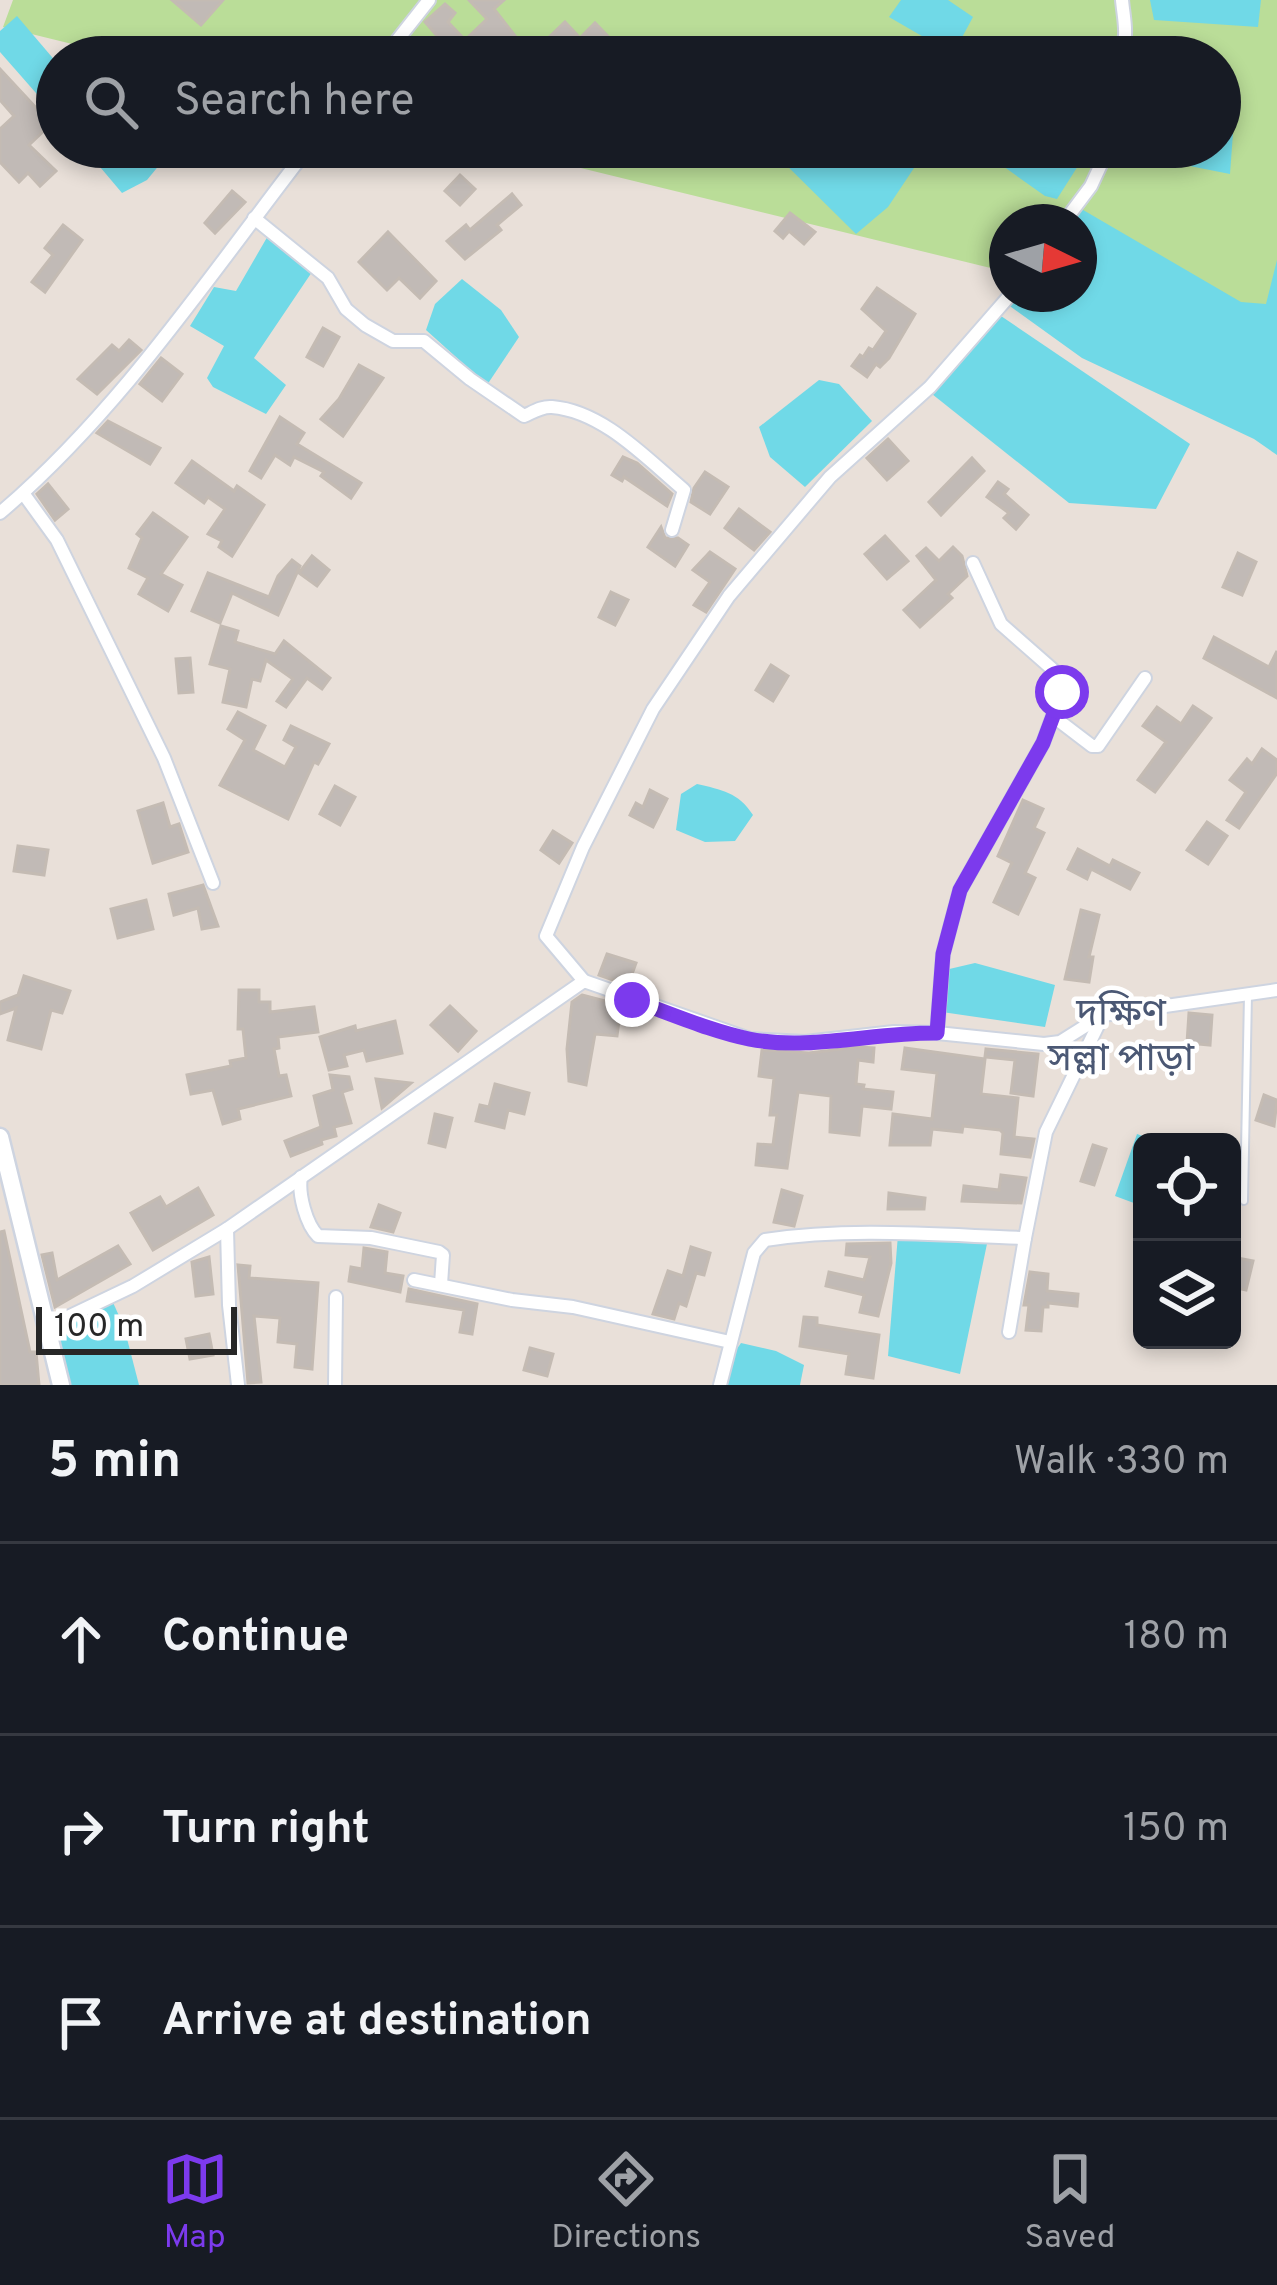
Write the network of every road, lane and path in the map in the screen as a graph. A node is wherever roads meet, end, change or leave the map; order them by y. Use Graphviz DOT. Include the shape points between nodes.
graph roads {
  1 [pos="429,0"];
  2 [pos="1122,0"];
  3 [pos="401,36"];
  4 [pos="1126,36"];
  5 [pos="293,168"];
  6 [pos="1099,168"];
  7 [pos="1077,204"];
  8 [pos="254,218"];
  9 [pos="995,312"];
  10 [pos="23,493"];
  11 [pos="0,513"];
  12 [pos="672,530"];
  13 [pos="973,563"];
  14 [pos="1145,678"];
  15 [pos="1054,717"];
  16 [pos="213,883"];
  17 [pos="584,982"];
  18 [pos="1277,990"];
  19 [pos="1248,995"];
  20 [pos="1103,1015"];
  21 [pos="937,1033"];
  22 [pos="0,1137"];
  23 [pos="301,1178"];
  24 [pos="1244,1201"];
  25 [pos="227,1228"];
  26 [pos="1024,1238"];
  27 [pos="414,1280"];
  28 [pos="441,1284"];
  29 [pos="336,1297"];
  30 [pos="47,1327"];
  31 [pos="1009,1332"];
  32 [pos="730,1342"];
  33 [pos="61,1385"];
  34 [pos="238,1385"];
  35 [pos="334,1385"];
  36 [pos="720,1385"];
  1 -- 3 [label="street"];
  2 -- 4 [label="street"];
  5 -- 8 [label="street"];
  6 -- 7 [label="street"];
  8 -- 10 [label="street" via="88,429"];
  8 -- 12 [label="street" via="328,278 364,325 393,341 424,340 524,416 549,406 621,437 684,490"];
  9 -- 17 [label="street" via="930,387 830,477 729,596 653,709 546,936"];
  10 -- 11 [label="street"];
  10 -- 16 [label="street" via="57,540 164,758"];
  13 -- 15 [label="street" via="1001,624 1059,675"];
  14 -- 15 [label="street" via="1098,746"];
  15 -- 21 [label="street" via="960,890 943,954"];
  17 -- 21 [label="street" via="749,1039"];
  17 -- 23 [label="street"];
  18 -- 19 [label="street"];
  19 -- 20 [label="street"];
  19 -- 24 [label="lane"];
  20 -- 21 [label="street" via="1044,1044"];
  20 -- 26 [label="street" via="1046,1132"];
  22 -- 30 [label="main road"];
  23 -- 25 [label="street"];
  23 -- 28 [label="street" via="318,1236 439,1252"];
  25 -- 30 [label="street"];
  25 -- 34 [label="street"];
  26 -- 31 [label="street"];
  26 -- 32 [label="street" via="882,1232 765,1240 754,1253"];
  27 -- 28 [label="street"];
  28 -- 32 [label="street"];
  29 -- 35 [label="street"];
  30 -- 33 [label="main road"];
  32 -- 36 [label="street"];
}
